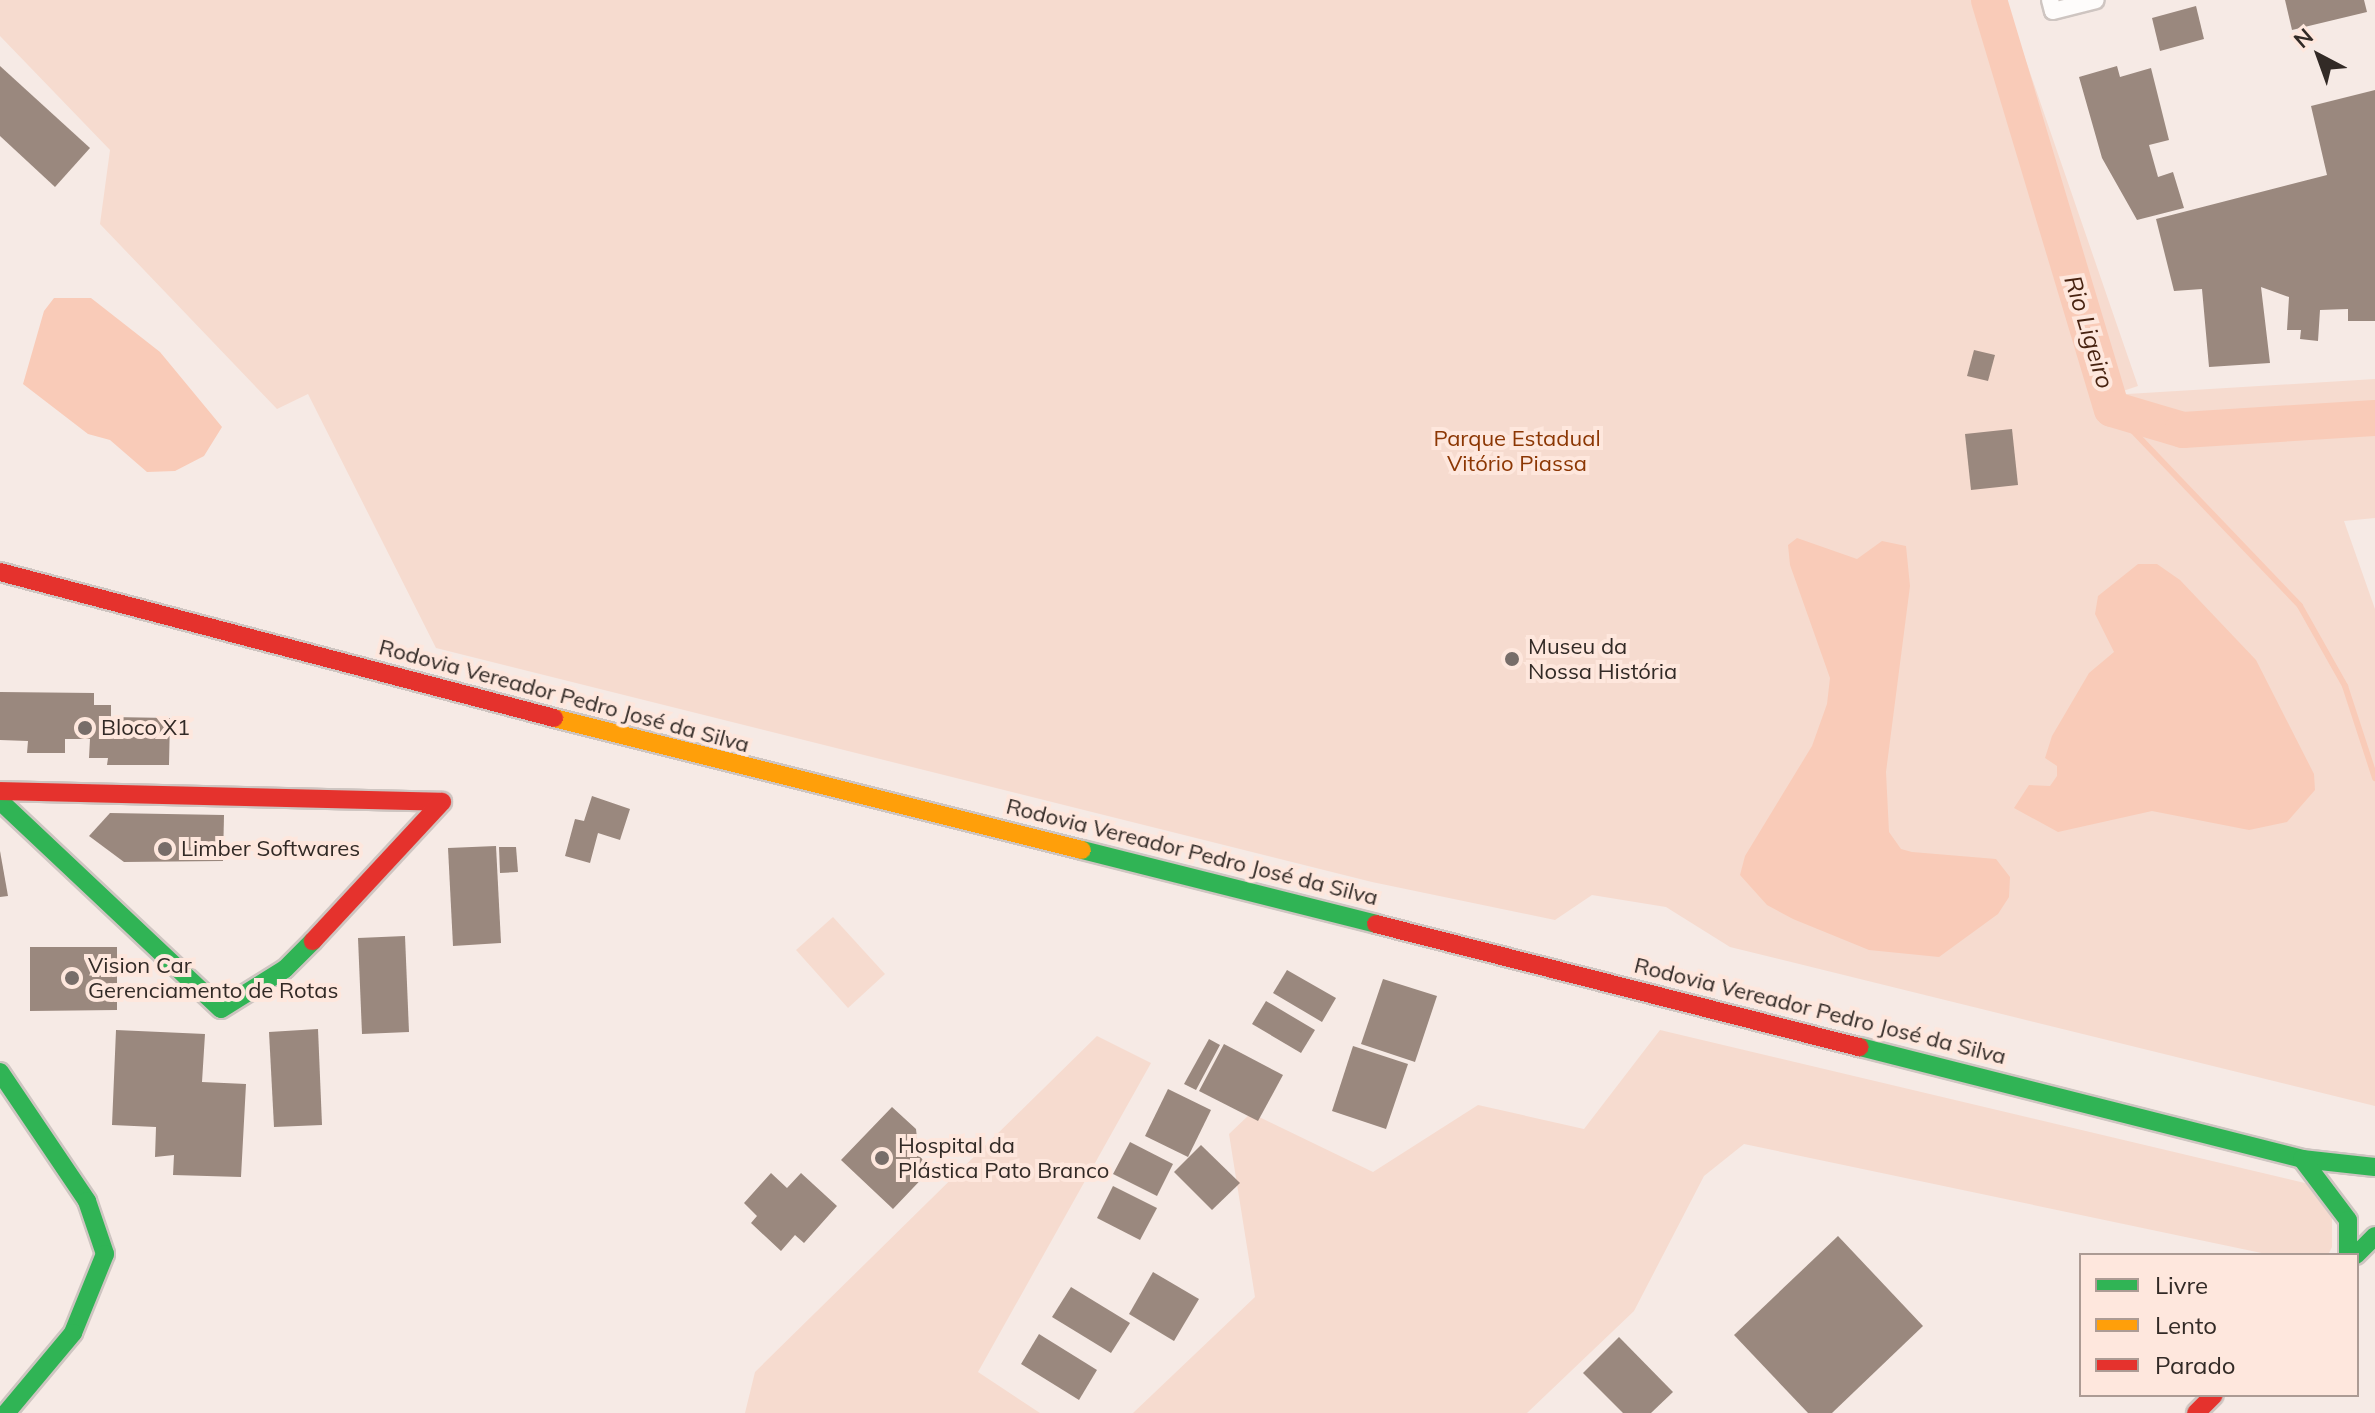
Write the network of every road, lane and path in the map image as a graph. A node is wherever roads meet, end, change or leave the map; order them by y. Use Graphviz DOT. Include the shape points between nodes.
graph roads {
  1 [pos="2050,0"];
  2 [pos="2096,0"];
  3 [pos="0,572"];
  4 [pos="0,791"];
  5 [pos="0,801"];
  6 [pos="0,1072"];
  7 [pos="2302,1159"];
  8 [pos="2375,1167"];
  9 [pos="2375,1236"];
  10 [pos="2348,1253"];
  11 [pos="2358,1253"];
  12 [pos="2212,1397"];
  13 [pos="6,1413"];
  14 [pos="2196,1413"];
  1 -- 2 [label="street" via="2053,11"];
  3 -- 7 [label="main road, Rodovia Vereador Pedro José da Silva" via="791,781 942,814"];
  4 -- 5 [label="main road" via="442,802 386,868 285,969 221,1009"];
  6 -- 13 [label="main road" via="87,1201 105,1254 73,1333"];
  7 -- 8 [label="main road, Rodovia Vereador Pedro José da Silva"];
  7 -- 10 [label="main road" via="2348,1220"];
  9 -- 11 [label="main road"];
  12 -- 14 [label="main road"];
}
